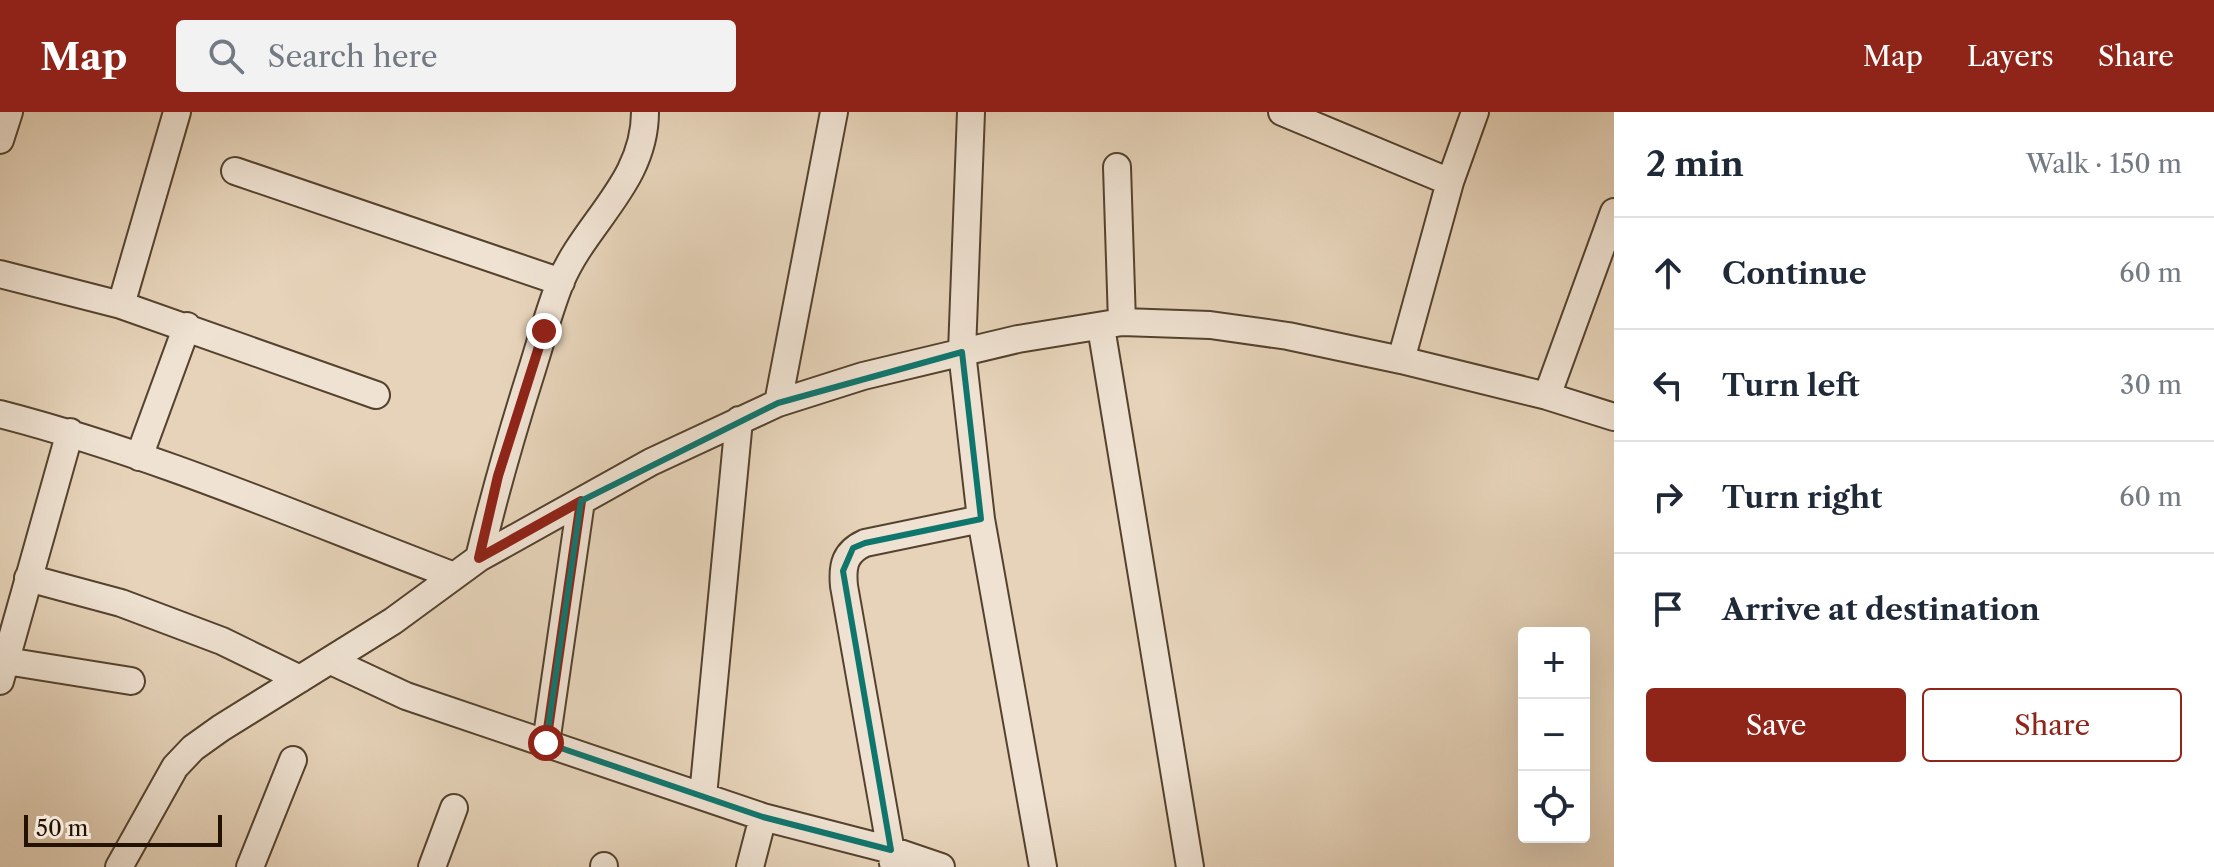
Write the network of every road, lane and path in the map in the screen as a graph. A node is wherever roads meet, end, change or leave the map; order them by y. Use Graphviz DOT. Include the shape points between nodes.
graph roads {
  1 [pos="9,112"];
  2 [pos="177,112"];
  3 [pos="645,112"];
  4 [pos="834,112"];
  5 [pos="971,112"];
  6 [pos="1282,112"];
  7 [pos="1475,112"];
  8 [pos="0,140"];
  9 [pos="1117,167"];
  10 [pos="235,171"];
  11 [pos="1450,182"];
  12 [pos="1614,212"];
  13 [pos="0,274"];
  14 [pos="561,282"];
  15 [pos="121,305"];
  16 [pos="1111,324"];
  17 [pos="187,326"];
  18 [pos="962,352"];
  19 [pos="1401,360"];
  20 [pos="376,395"];
  21 [pos="1547,396"];
  22 [pos="778,403"];
  23 [pos="0,414"];
  24 [pos="1614,417"];
  25 [pos="739,420"];
  26 [pos="70,432"];
  27 [pos="139,457"];
  28 [pos="581,501"];
  29 [pos="981,519"];
  30 [pos="479,558"];
  31 [pos="454,576"];
  32 [pos="28,578"];
  33 [pos="331,661"];
  34 [pos="3,671"];
  35 [pos="300,679"];
  36 [pos="131,681"];
  37 [pos="546,743"];
  38 [pos="293,760"];
  39 [pos="703,796"];
  40 [pos="454,808"];
  41 [pos="763,817"];
  42 [pos="892,859"];
  43 [pos="119,867"];
  44 [pos="250,867"];
  45 [pos="432,867"];
  46 [pos="750,867"];
  47 [pos="941,867"];
  48 [pos="1043,867"];
  49 [pos="1190,867"];
  1 -- 8 [label="street"];
  2 -- 15 [label="street"];
  3 -- 14 [label="street" via="636,165 581,242"];
  4 -- 22 [label="street"];
  5 -- 18 [label="street"];
  6 -- 11 [label="street"];
  7 -- 11 [label="street"];
  9 -- 16 [label="street"];
  10 -- 14 [label="street"];
  11 -- 19 [label="street"];
  12 -- 21 [label="street"];
  13 -- 15 [label="street"];
  14 -- 30 [label="street" via="498,476"];
  15 -- 17 [label="street"];
  16 -- 18 [label="street"];
  16 -- 19 [label="street" via="1210,325"];
  16 -- 49 [label="street"];
  17 -- 20 [label="street"];
  17 -- 27 [label="street"];
  18 -- 22 [label="street"];
  18 -- 29 [label="street"];
  19 -- 21 [label="street"];
  21 -- 24 [label="street"];
  22 -- 25 [label="street"];
  23 -- 26 [label="street"];
  25 -- 28 [label="street"];
  25 -- 39 [label="street"];
  26 -- 27 [label="street"];
  26 -- 32 [label="street"];
  27 -- 31 [label="street"];
  28 -- 30 [label="street"];
  28 -- 37 [label="street"];
  29 -- 42 [label="street" via="865,543 846,558 844,586"];
  29 -- 48 [label="street"];
  30 -- 31 [label="street"];
  31 -- 33 [label="street"];
  32 -- 34 [label="street"];
  32 -- 35 [label="street" via="222,641"];
  33 -- 35 [label="street"];
  33 -- 37 [label="street" via="406,696"];
  34 -- 36 [label="street"];
  35 -- 43 [label="street" via="193,748 175,767"];
  37 -- 39 [label="street"];
  38 -- 44 [label="street"];
  39 -- 41 [label="street"];
  40 -- 45 [label="street"];
  41 -- 42 [label="street"];
  41 -- 46 [label="street"];
  42 -- 47 [label="street"];
}
